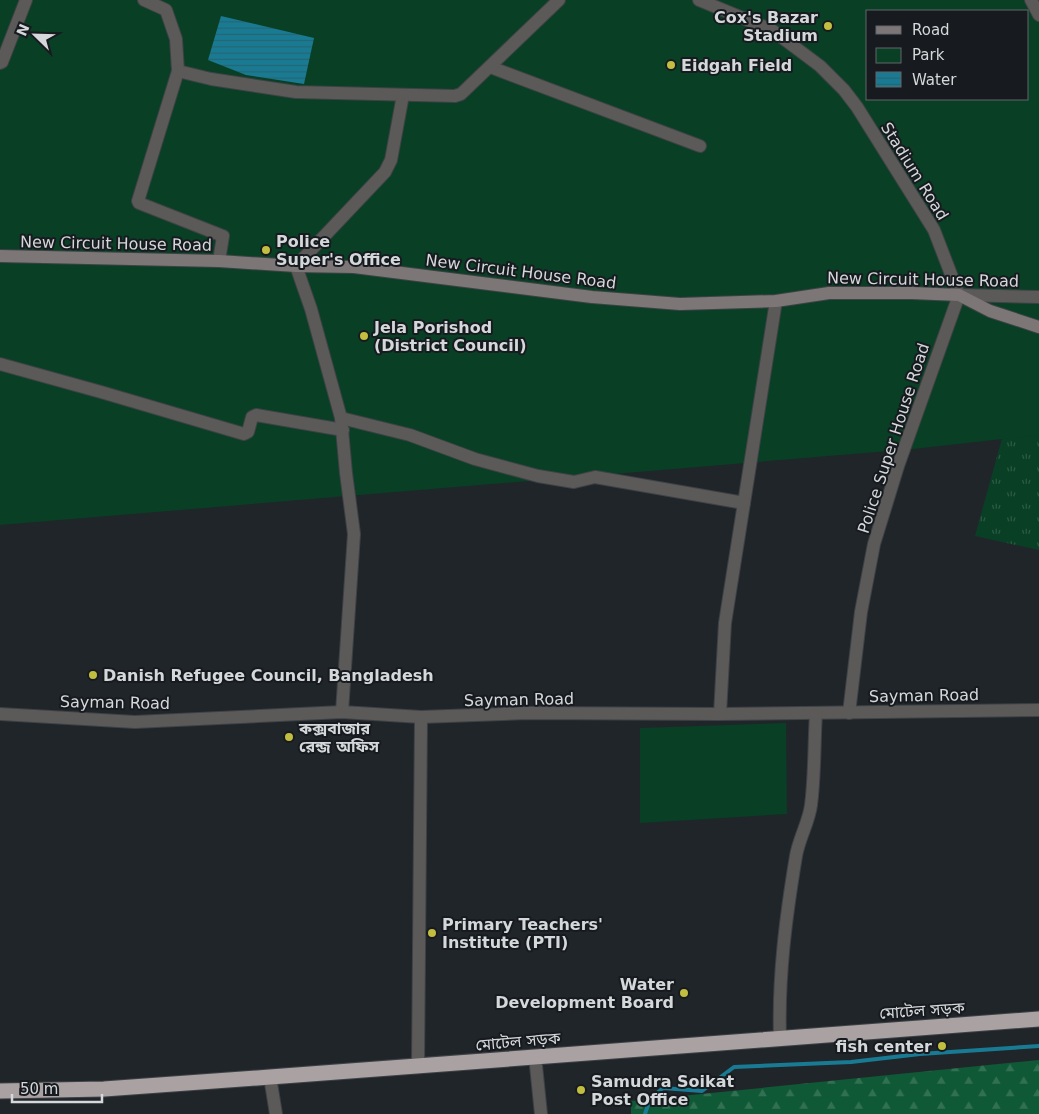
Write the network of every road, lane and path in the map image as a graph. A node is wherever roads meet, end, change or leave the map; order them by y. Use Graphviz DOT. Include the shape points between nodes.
graph roads {
  1 [pos="26,0"];
  2 [pos="144,0"];
  3 [pos="559,0"];
  4 [pos="699,0"];
  5 [pos="1031,0"];
  6 [pos="1039,15"];
  7 [pos="0,63"];
  8 [pos="490,67"];
  9 [pos="178,71"];
  10 [pos="403,95"];
  11 [pos="700,146"];
  12 [pos="0,256"];
  13 [pos="219,261"];
  14 [pos="296,266"];
  15 [pos="959,295"];
  16 [pos="1039,297"];
  17 [pos="776,301"];
  18 [pos="1039,327"];
  19 [pos="0,364"];
  20 [pos="342,424"];
  21 [pos="744,503"];
  22 [pos="1039,710"];
  23 [pos="342,712"];
  24 [pos="849,712"];
  25 [pos="816,713"];
  26 [pos="0,714"];
  27 [pos="720,714"];
  28 [pos="421,717"];
  29 [pos="1039,1018"];
  30 [pos="780,1038"];
  31 [pos="536,1056"];
  32 [pos="418,1066"];
  33 [pos="270,1077"];
  34 [pos="0,1091"];
  35 [pos="276,1114"];
  36 [pos="541,1114"];
  1 -- 7 [label="street" via="7,53"];
  2 -- 9 [label="street" via="166,10 176,39"];
  3 -- 8 [label="street"];
  4 -- 15 [label="street, Stadium Road" via="772,30 820,66 844,90 934,230"];
  5 -- 6 [label="street"];
  8 -- 10 [label="street" via="455,96"];
  8 -- 11 [label="street"];
  9 -- 10 [label="street" via="296,92"];
  9 -- 13 [label="street" via="138,201 141,205 223,236"];
  10 -- 14 [label="street" via="391,160 385,172"];
  12 -- 13 [label="street, New Circuit House Road"];
  13 -- 14 [label="street, New Circuit House Road"];
  14 -- 17 [label="street, New Circuit House Road" via="354,267 611,299 680,304"];
  14 -- 20 [label="street"];
  15 -- 16 [label="street, New Circuit House Road"];
  15 -- 17 [label="street, New Circuit House Road" via="829,293"];
  15 -- 18 [label="street" via="990,311"];
  15 -- 24 [label="street, Police Super House Road" via="874,544"];
  17 -- 21 [label="street"];
  19 -- 20 [label="street" via="244,434 256,415"];
  20 -- 21 [label="street" via="410,435 538,476 574,482 595,477"];
  20 -- 23 [label="street" via="354,534"];
  21 -- 27 [label="street" via="725,623"];
  22 -- 24 [label="street, Sayman Road"];
  23 -- 26 [label="street, Sayman Road" via="135,722"];
  23 -- 28 [label="street, Sayman Road"];
  24 -- 25 [label="street, Sayman Road"];
  25 -- 27 [label="street, Sayman Road"];
  25 -- 30 [label="street" via="811,805 797,854 781,956"];
  27 -- 28 [label="street, Sayman Road"];
  28 -- 32 [label="street"];
  29 -- 30 [label="highway, মোটেল সড়ক"];
  30 -- 31 [label="highway, মোটেল সড়ক"];
  31 -- 32 [label="highway, মোটেল সড়ক"];
  31 -- 36 [label="street"];
  32 -- 33 [label="highway, মোটেল সড়ক"];
  33 -- 34 [label="highway, মোটেল সড়ক" via="104,1089"];
  33 -- 35 [label="street"];
}
